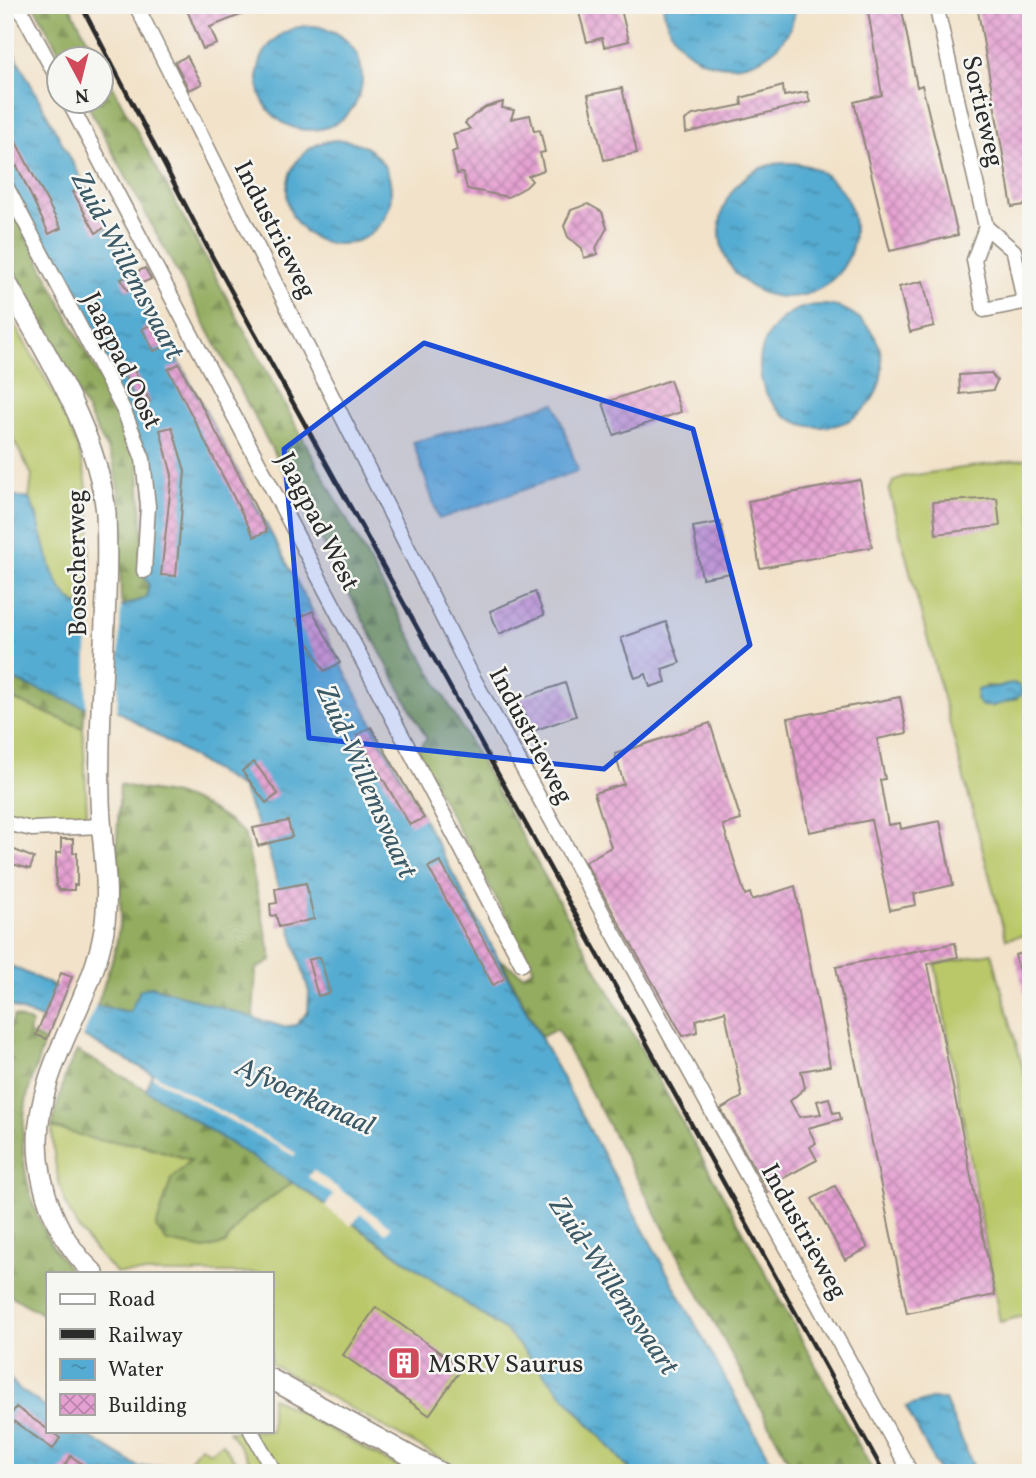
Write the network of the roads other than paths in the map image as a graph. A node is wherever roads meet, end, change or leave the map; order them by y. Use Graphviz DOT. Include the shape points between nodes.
graph roads {
  1 [pos="18,5"];
  2 [pos="136,5"];
  3 [pos="936,5"];
  4 [pos="46,57"];
  5 [pos="76,116"];
  6 [pos="5,184"];
  7 [pos="986,227"];
  8 [pos="5,279"];
  9 [pos="145,571"];
  10 [pos="5,823"];
  11 [pos="102,826"];
  12 [pos="522,964"];
  13 [pos="93,1272"];
  14 [pos="273,1380"];
  15 [pos="252,1432"];
  16 [pos="275,1473"];
  17 [pos="441,1473"];
  18 [pos="911,1473"];
  1 -- 4 [label="street"];
  2 -- 18 [label="street, Industrieweg" via="471,674"];
  3 -- 7 [label="street, Sortieweg"];
  5 -- 12 [label="street, Jaagpad West"];
  6 -- 9 [label="street, Jaagpad Oost" via="124,411 144,459 148,506"];
  7 -- 7 [label="street" via="974,260 984,310 1024,302 1014,251"];
  8 -- 11 [label="street, Bosscherweg" via="74,409 97,464 106,513"];
  10 -- 11 [label="street" via="32,829"];
  11 -- 13 [label="street, Bosscherweg" via="107,906 101,944 39,1117 41,1171 50,1208 62,1233"];
  14 -- 17 [label="street"];
  15 -- 16 [label="street"];
}
